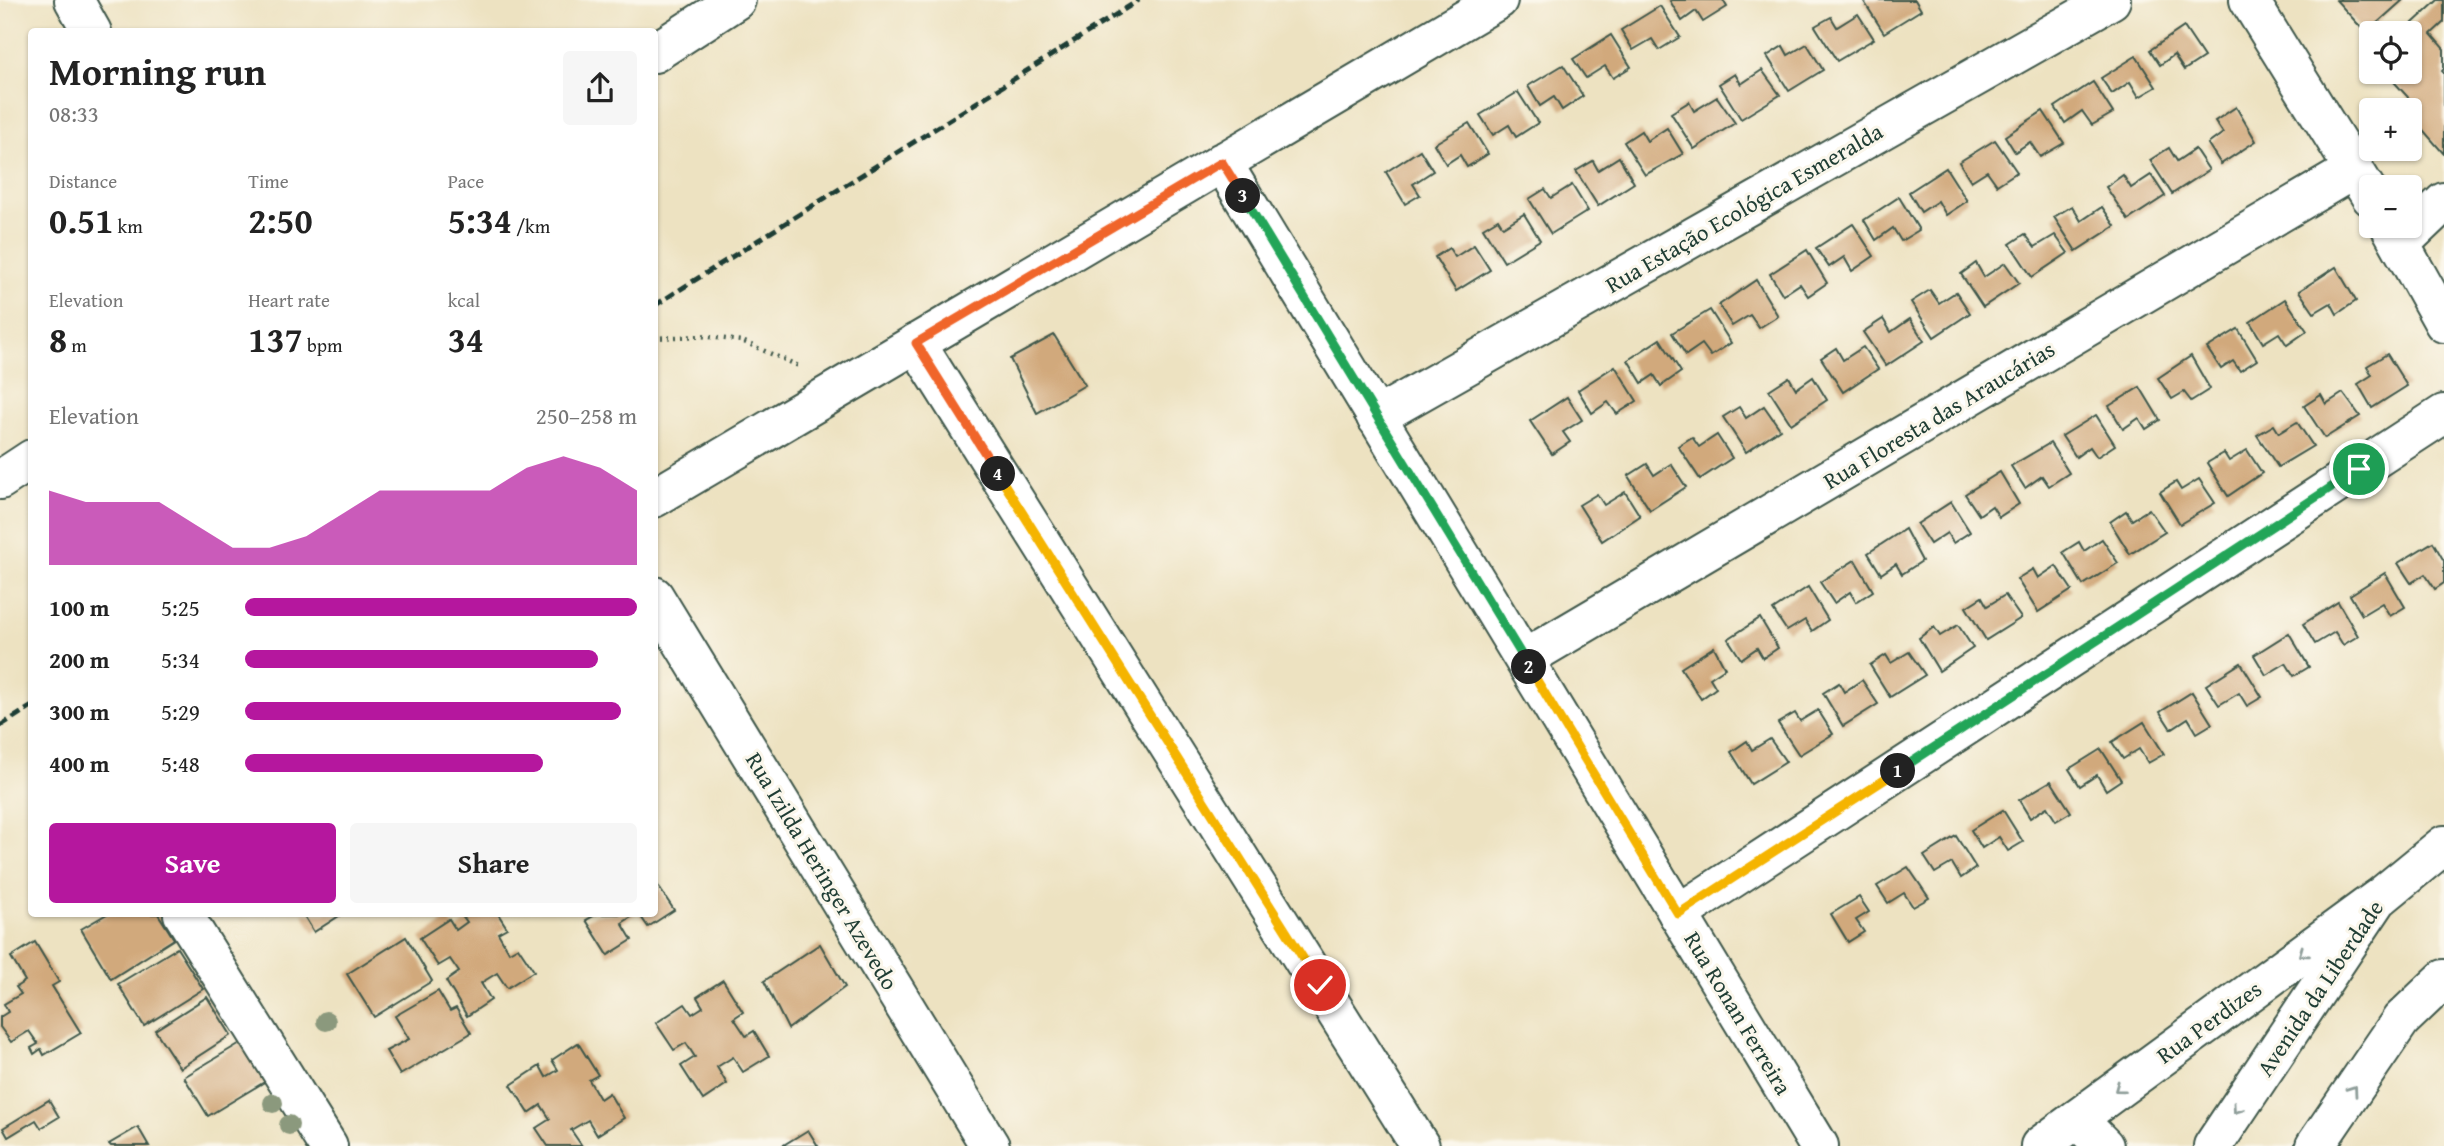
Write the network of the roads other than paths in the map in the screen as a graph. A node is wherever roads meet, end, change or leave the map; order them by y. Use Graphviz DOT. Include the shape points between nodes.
graph roads {
  1 [pos="736,0"];
  2 [pos="1498,0"];
  3 [pos="2111,0"];
  4 [pos="2249,0"];
  5 [pos="658,50"];
  6 [pos="1222,162"];
  7 [pos="2359,179"];
  8 [pos="2359,186"];
  9 [pos="2444,202"];
  10 [pos="2422,217"];
  11 [pos="2398,238"];
  12 [pos="2444,323"];
  13 [pos="916,343"];
  14 [pos="2444,414"];
  15 [pos="1376,416"];
  16 [pos="28,462"];
  17 [pos="0,480"];
  18 [pos="658,496"];
  19 [pos="658,603"];
  20 [pos="1524,659"];
  21 [pos="2444,845"];
  22 [pos="2378,898"];
  23 [pos="1678,914"];
  24 [pos="185,917"];
  25 [pos="2444,979"];
  26 [pos="2077,1119"];
  27 [pos="328,1146"];
  28 [pos="990,1146"];
  29 [pos="1420,1146"];
  30 [pos="1819,1146"];
  31 [pos="2040,1146"];
  32 [pos="2104,1146"];
  33 [pos="2213,1146"];
  34 [pos="2315,1146"];
  1 -- 5 [label="street"];
  2 -- 6 [label="street"];
  3 -- 15 [label="street, Rua Estação Ecológica Esmeralda"];
  4 -- 7 [label="street"];
  6 -- 13 [label="street"];
  6 -- 15 [label="street, Rua Ronan Ferreira"];
  8 -- 20 [label="street, Rua Floresta das Araucárias"];
  9 -- 10 [label="street"];
  11 -- 12 [label="street"];
  13 -- 18 [label="street"];
  13 -- 29 [label="street"];
  14 -- 23 [label="street"];
  15 -- 20 [label="street, Rua Ronan Ferreira"];
  16 -- 17 [label="street"];
  19 -- 28 [label="street, Rua Izilda Heringer Azevedo"];
  20 -- 23 [label="street, Rua Ronan Ferreira"];
  21 -- 22 [label="street, Avenida da Liberdade"];
  22 -- 26 [label="street, Rua Perdizes, one-way"];
  22 -- 33 [label="street, Avenida da Liberdade, one-way"];
  23 -- 30 [label="street, Rua Ronan Ferreira"];
  24 -- 27 [label="street"];
  34 -- 25 [label="street, one-way" via="2401,1020"];
  26 -- 31 [label="street, Rua Perdizes"];
  26 -- 32 [label="street"];
}
